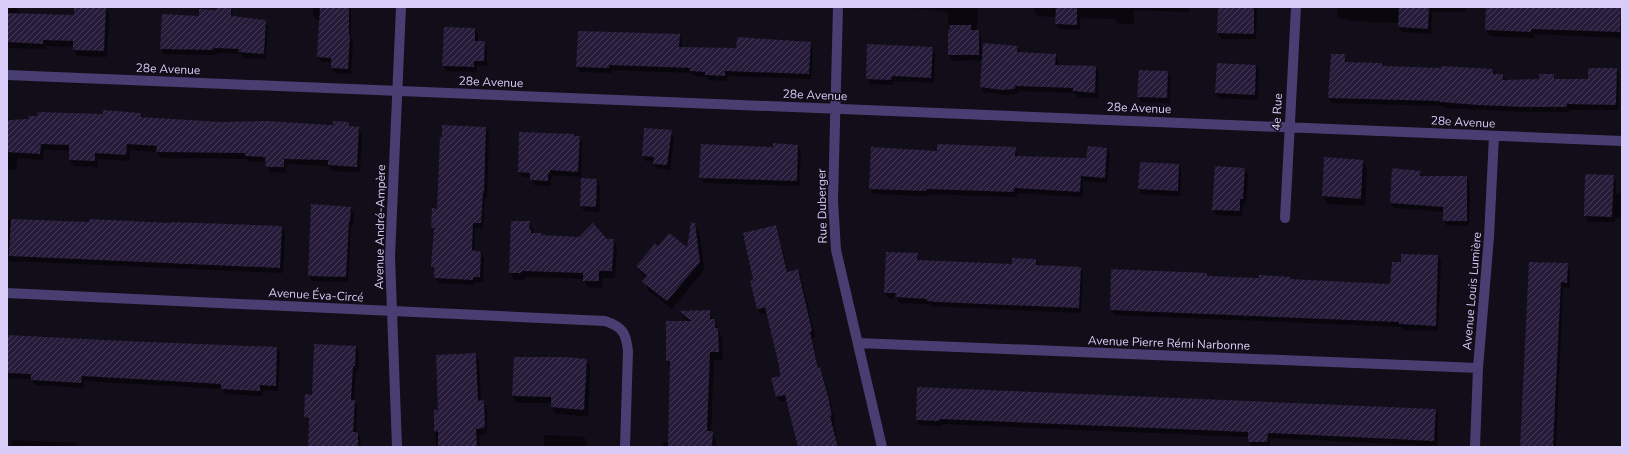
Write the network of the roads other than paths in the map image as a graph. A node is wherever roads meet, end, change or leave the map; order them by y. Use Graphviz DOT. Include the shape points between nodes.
graph roads {
  1 [pos="401,7"];
  2 [pos="838,7"];
  3 [pos="1296,7"];
  4 [pos="7,75"];
  5 [pos="397,91"];
  6 [pos="835,109"];
  7 [pos="1289,127"];
  8 [pos="1494,136"];
  9 [pos="1622,142"];
  10 [pos="1285,218"];
  11 [pos="7,293"];
  12 [pos="393,311"];
  13 [pos="858,343"];
  14 [pos="1478,368"];
  15 [pos="397,447"];
  16 [pos="625,447"];
  17 [pos="882,447"];
  18 [pos="1475,447"];
  1 -- 5 [label="street, Avenue André-Ampère"];
  2 -- 6 [label="street, Rue Duberger"];
  3 -- 7 [label="street, 4e Rue"];
  4 -- 5 [label="street, 28e Avenue"];
  5 -- 6 [label="street, 28e Avenue"];
  5 -- 12 [label="street, Avenue André-Ampère" via="391,249"];
  6 -- 7 [label="street, 28e Avenue"];
  6 -- 13 [label="street, Rue Duberger" via="834,232"];
  7 -- 8 [label="street, 28e Avenue"];
  7 -- 10 [label="street, 4e Rue"];
  8 -- 9 [label="street, 28e Avenue"];
  8 -- 14 [label="street, Avenue Louis Lumière"];
  11 -- 12 [label="street, Avenue Éva-Circé"];
  12 -- 15 [label="street, Avenue André-Ampère"];
  12 -- 16 [label="street, Avenue Éva-Circé" via="605,320 614,324 622,329 627,338"];
  13 -- 14 [label="street, Avenue Pierre Rémi Narbonne"];
  13 -- 17 [label="street, Rue Duberger"];
  14 -- 18 [label="street, Avenue Louis Lumière"];
}
